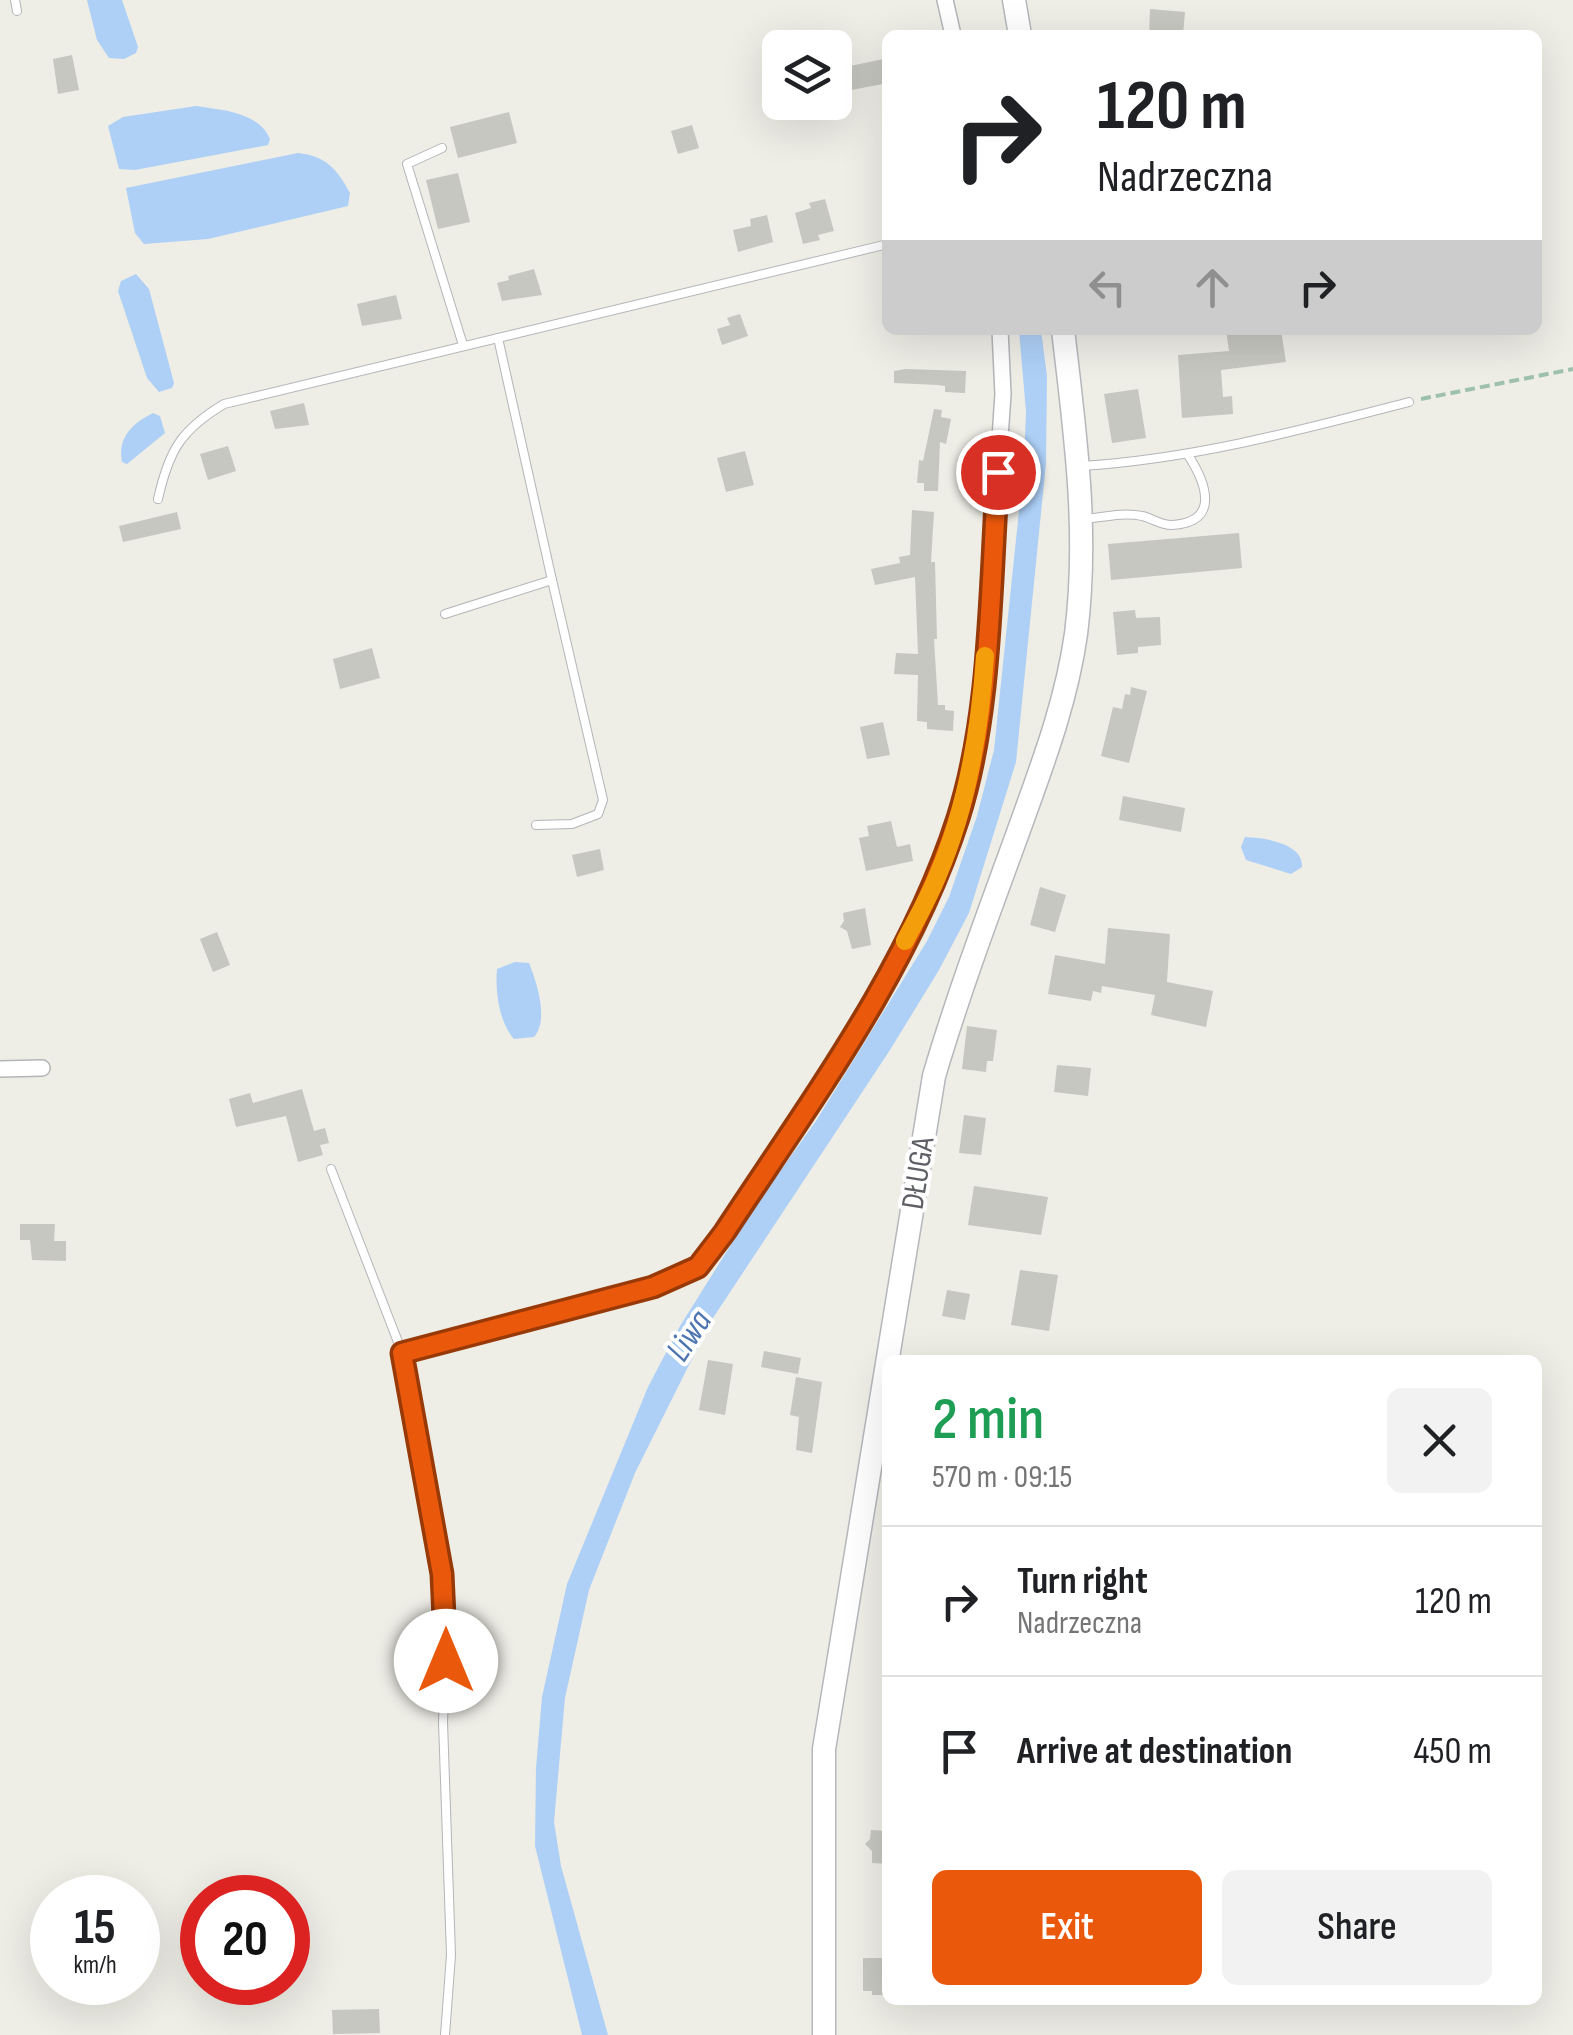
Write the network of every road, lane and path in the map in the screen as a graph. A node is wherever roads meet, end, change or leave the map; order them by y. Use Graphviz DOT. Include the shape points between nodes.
graph roads {
  1 [pos="15,0"];
  2 [pos="946,0"];
  3 [pos="1014,0"];
  4 [pos="16,11"];
  5 [pos="952,30"];
  6 [pos="1019,30"];
  7 [pos="442,148"];
  8 [pos="882,245"];
  9 [pos="1000,335"];
  10 [pos="1064,335"];
  11 [pos="498,338"];
  12 [pos="463,345"];
  13 [pos="1573,369"];
  14 [pos="1409,402"];
  15 [pos="1188,454"];
  16 [pos="1080,466"];
  17 [pos="158,499"];
  18 [pos="1082,519"];
  19 [pos="552,580"];
  20 [pos="446,614"];
  21 [pos="536,825"];
  22 [pos="884,982"];
  23 [pos="42,1068"];
  24 [pos="0,1069"];
  25 [pos="331,1168"];
  26 [pos="402,1353"];
  27 [pos="888,1355"];
  28 [pos="882,1394"];
  29 [pos="445,2035"];
  30 [pos="824,2035"];
  1 -- 4 [label="lane"];
  2 -- 5 [label="street"];
  3 -- 6 [label="street"];
  7 -- 12 [label="lane" via="407,164"];
  8 -- 11 [label="lane"];
  9 -- 22 [label="street" via="1003,394 982,704 960,814 937,877"];
  10 -- 16 [label="street, DŁUGA"];
  11 -- 12 [label="lane"];
  11 -- 19 [label="lane"];
  12 -- 17 [label="lane" via="224,404 178,440"];
  13 -- 14 [label="path"];
  14 -- 15 [label="lane"];
  15 -- 16 [label="lane"];
  15 -- 18 [label="lane" via="1206,493 1193,519 1172,525 1144,516"];
  16 -- 18 [label="street, DŁUGA"];
  18 -- 27 [label="street, DŁUGA" via="1076,632 1056,729 934,1076"];
  19 -- 20 [label="lane"];
  19 -- 21 [label="lane" via="602,800 598,814 572,824"];
  22 -- 26 [label="lane" via="698,1267 653,1287"];
  23 -- 24 [label="street"];
  25 -- 26 [label="lane"];
  26 -- 29 [label="lane" via="447,1630 443,1722 451,1954"];
  28 -- 30 [label="street, DŁUGA" via="824,1749"];
}
